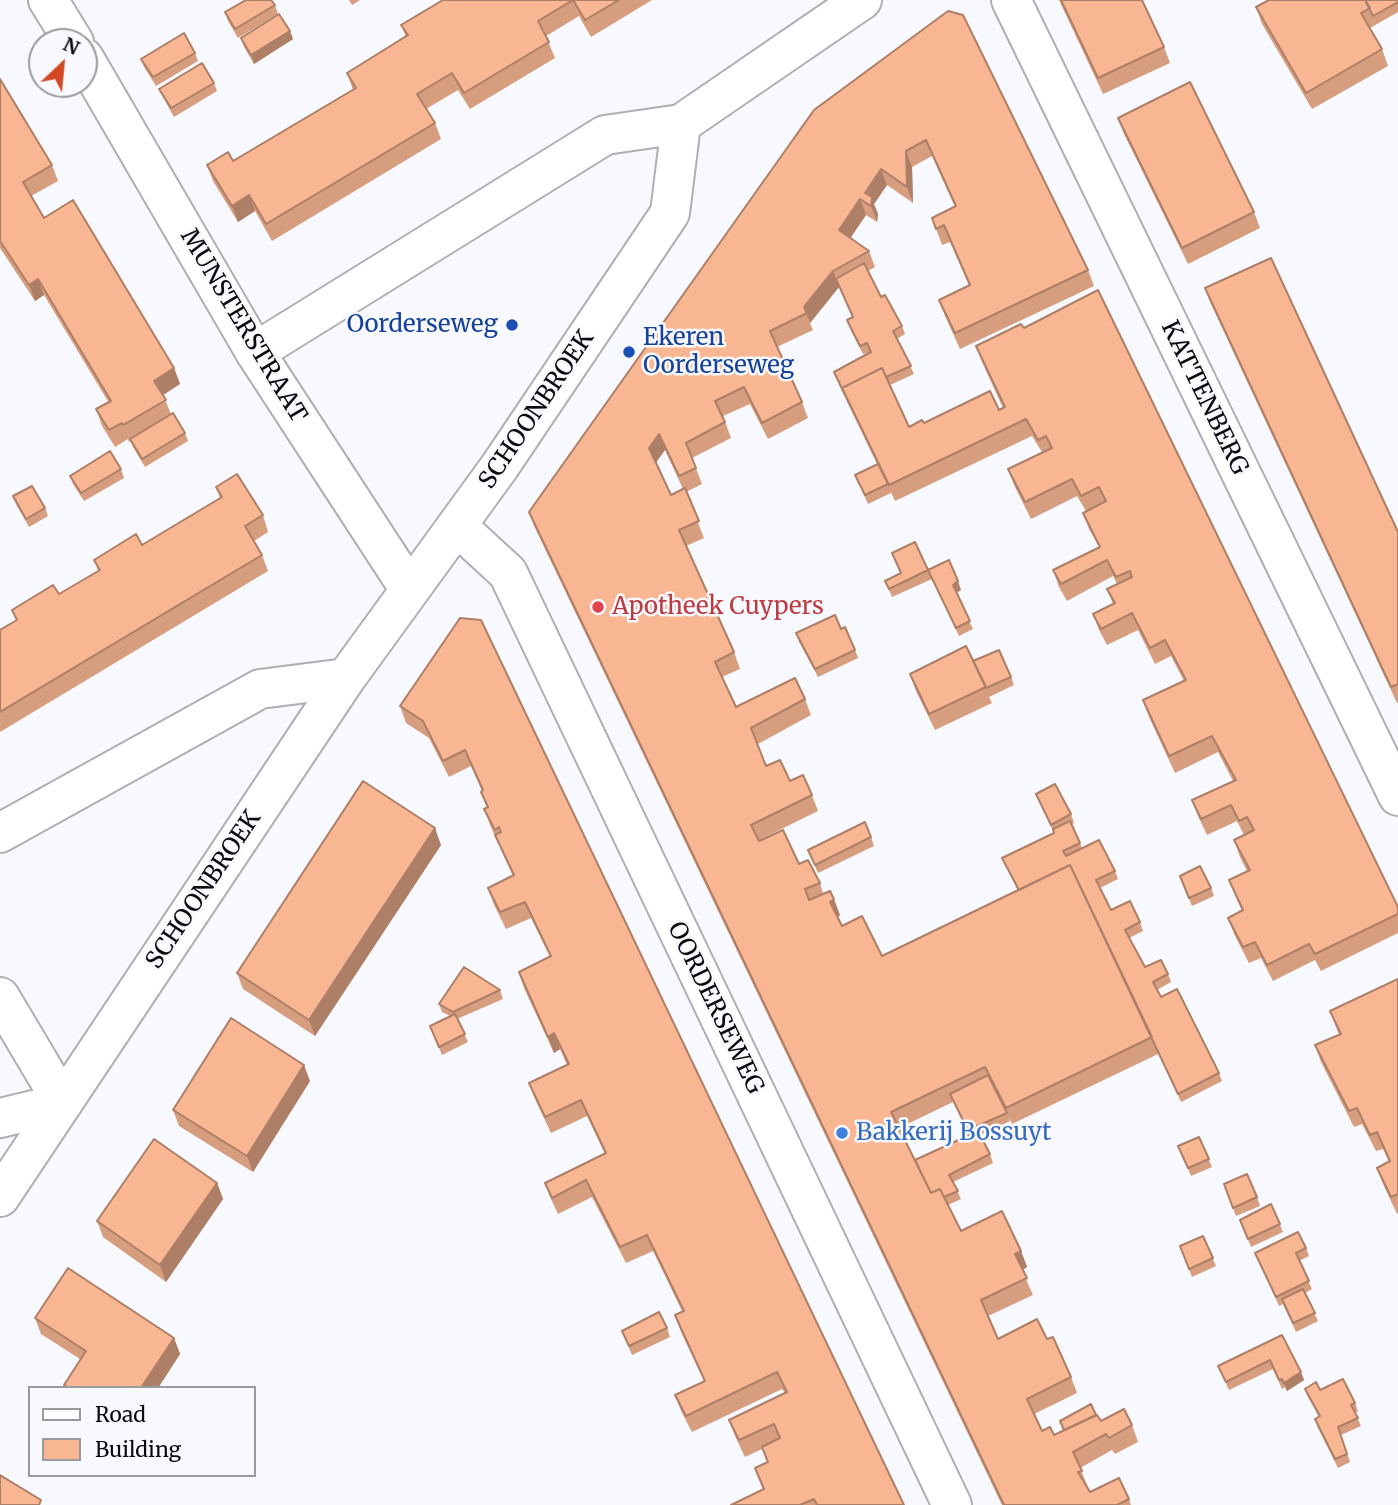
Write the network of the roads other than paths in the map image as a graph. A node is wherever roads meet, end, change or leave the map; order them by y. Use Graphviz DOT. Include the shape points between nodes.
graph roads {
  1 [pos="48,0"];
  2 [pos="862,0"];
  3 [pos="1011,0"];
  4 [pos="65,28"];
  5 [pos="98,82"];
  6 [pos="681,124"];
  7 [pos="255,352"];
  8 [pos="457,526"];
  9 [pos="410,590"];
  10 [pos="346,678"];
  11 [pos="1398,796"];
  12 [pos="0,833"];
  13 [pos="0,997"];
  14 [pos="63,1103"];
  15 [pos="0,1118"];
  16 [pos="0,1197"];
  17 [pos="953,1505"];
  1 -- 4 [label="street"];
  2 -- 6 [label="street"];
  3 -- 11 [label="street, KATTENBERG"];
  5 -- 7 [label="street, MUNSTERSTRAAT"];
  6 -- 7 [label="street" via="606,135"];
  6 -- 8 [label="street, SCHOONBROEK" via="670,213"];
  7 -- 9 [label="street, MUNSTERSTRAAT"];
  8 -- 9 [label="street, SCHOONBROEK"];
  8 -- 17 [label="street, OORDERSEWEG" via="508,573"];
  9 -- 10 [label="street, SCHOONBROEK"];
  10 -- 12 [label="street" via="260,689"];
  10 -- 14 [label="street, SCHOONBROEK"];
  13 -- 14 [label="street"];
  14 -- 15 [label="street"];
  14 -- 16 [label="street, SCHOONBROEK"];
}
